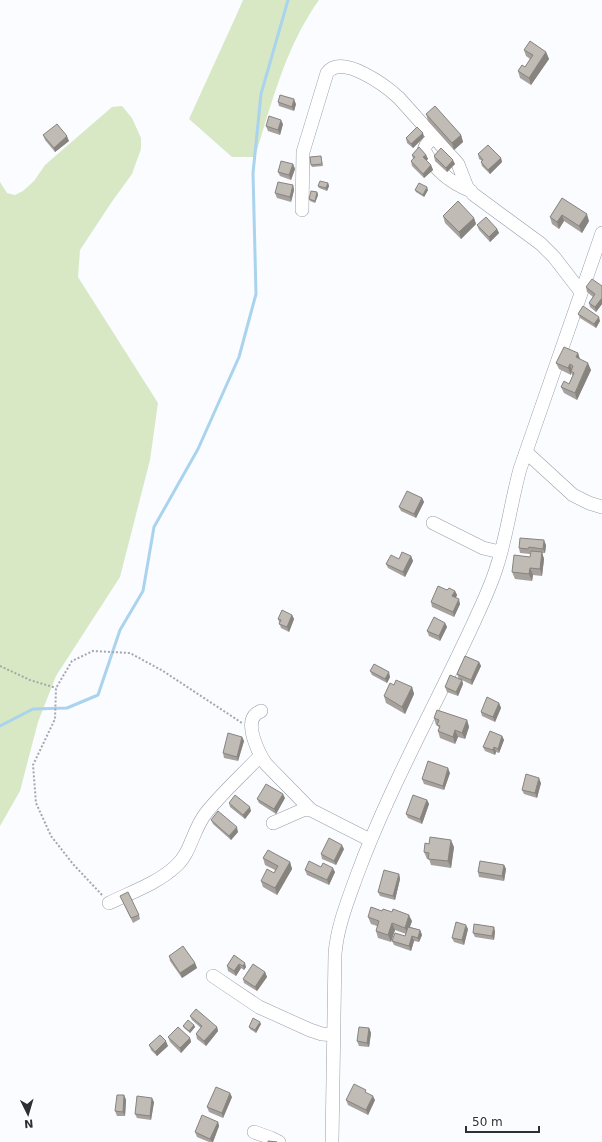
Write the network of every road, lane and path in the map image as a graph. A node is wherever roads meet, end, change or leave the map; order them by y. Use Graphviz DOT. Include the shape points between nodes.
graph roads {
  1 [pos="435,138"];
  2 [pos="471,191"];
  3 [pos="302,210"];
  4 [pos="602,233"];
  5 [pos="599,252"];
  6 [pos="581,292"];
  7 [pos="526,452"];
  8 [pos="602,506"];
  9 [pos="432,524"];
  10 [pos="500,552"];
  11 [pos="0,666"];
  12 [pos="56,688"];
  13 [pos="261,711"];
  14 [pos="252,730"];
  15 [pos="260,756"];
  16 [pos="312,810"];
  17 [pos="273,823"];
  18 [pos="370,840"];
  19 [pos="109,903"];
  20 [pos="213,976"];
  21 [pos="334,1035"];
  22 [pos="254,1132"];
  23 [pos="279,1142"];
  24 [pos="332,1142"];
  1 -- 2 [label="street" via="458,164"];
  1 -- 2 [label="street" via="425,145 424,150 428,157 440,172 454,183"];
  1 -- 3 [label="street" via="389,90 375,80 348,67 334,66 327,73 303,152"];
  2 -- 6 [label="street" via="541,244"];
  4 -- 5 [label="street"];
  5 -- 6 [label="street"];
  6 -- 7 [label="street"];
  7 -- 8 [label="street" via="573,495"];
  7 -- 10 [label="street"];
  9 -- 10 [label="street" via="483,548"];
  10 -- 18 [label="street" via="490,586 474,623"];
  11 -- 12 [label="path" via="30,680"];
  12 -- 14 [label="path" via="72,661 93,651 130,653 163,671"];
  12 -- 19 [label="path" via="55,719 34,766 36,803 51,836"];
  13 -- 14 [label="street" via="251,721"];
  14 -- 15 [label="street"];
  15 -- 16 [label="street"];
  15 -- 19 [label="street" via="206,814 198,825 183,859 176,866 146,886"];
  16 -- 17 [label="street" via="305,809"];
  16 -- 18 [label="street"];
  18 -- 21 [label="street" via="336,943"];
  20 -- 21 [label="street" via="259,1007 310,1030"];
  21 -- 24 [label="street"];
  22 -- 23 [label="street"];
}
